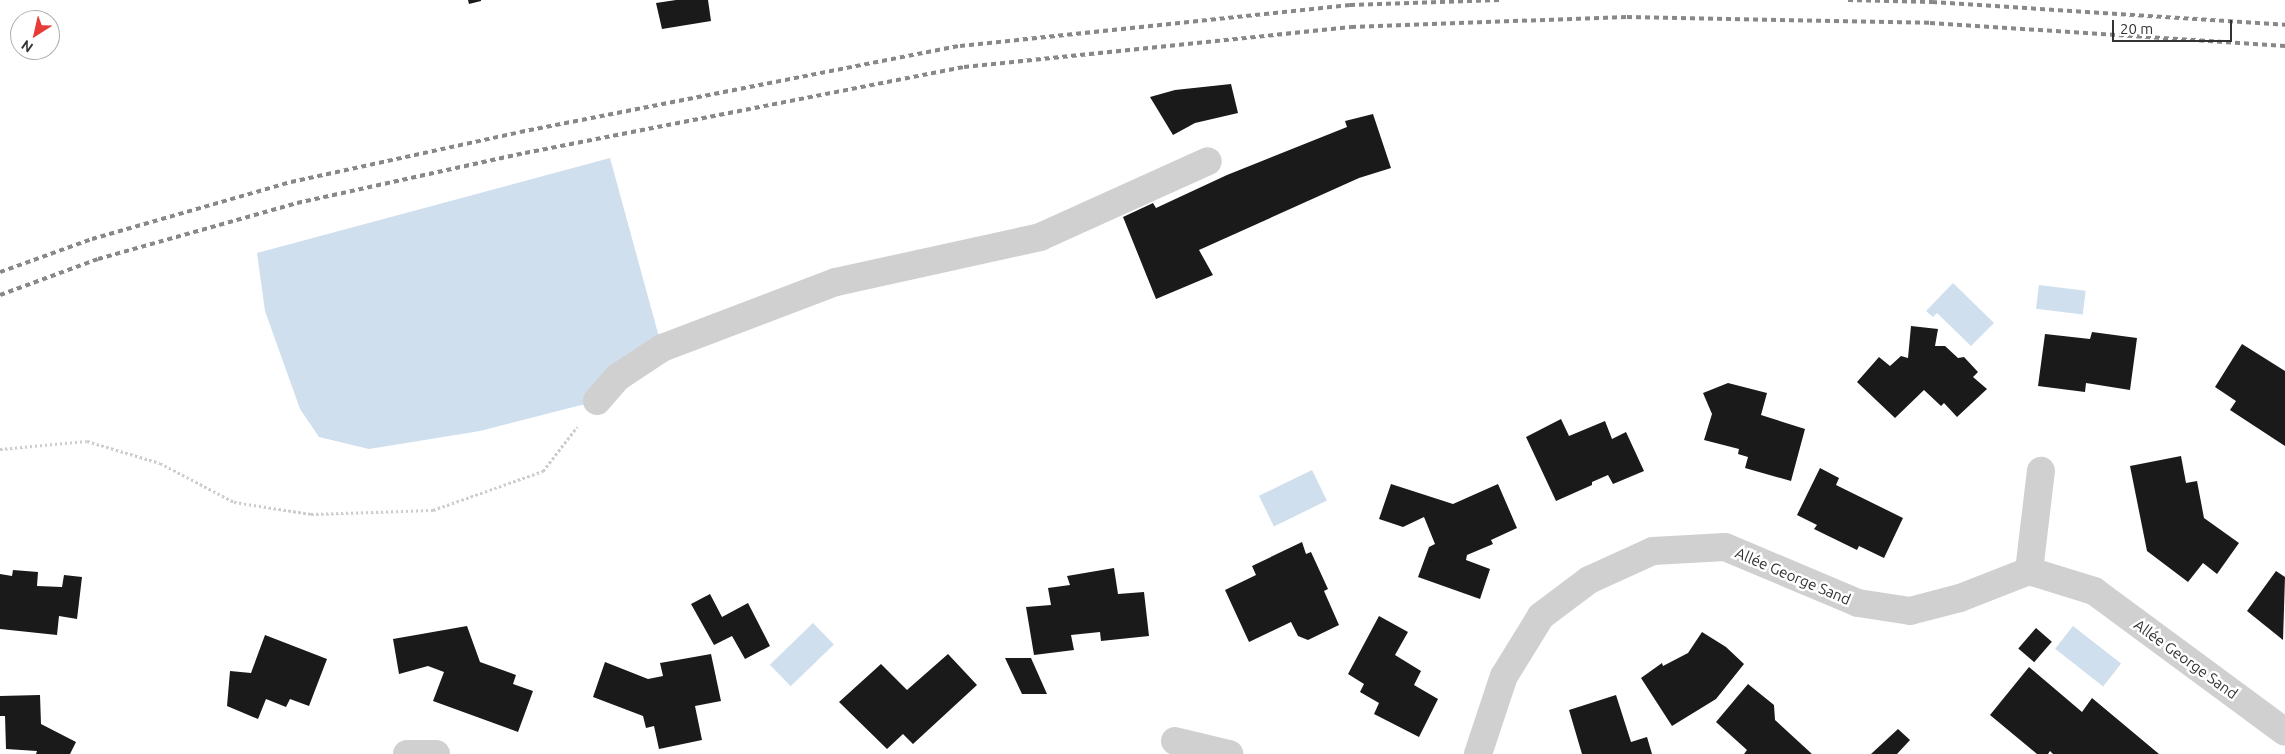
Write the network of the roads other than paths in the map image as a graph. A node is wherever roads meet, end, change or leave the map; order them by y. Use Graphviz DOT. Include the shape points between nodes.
graph roads {
  1 [pos="1208,161"];
  2 [pos="597,401"];
  3 [pos="2040,471"];
  4 [pos="2029,571"];
  5 [pos="2285,732"];
  6 [pos="1175,741"];
  7 [pos="407,754"];
  8 [pos="436,754"];
  9 [pos="1229,754"];
  10 [pos="1478,754"];
  1 -- 2 [label="street" via="1040,237 836,282 662,348 618,377"];
  3 -- 4 [label="street"];
  4 -- 5 [label="street, Allée George Sand" via="2094,591"];
  4 -- 10 [label="street, Allée George Sand" via="1960,598 1910,611 1858,603 1725,547 1653,551 1589,580 1541,616 1504,676"];
  6 -- 9 [label="street"];
  7 -- 8 [label="street"];
}
